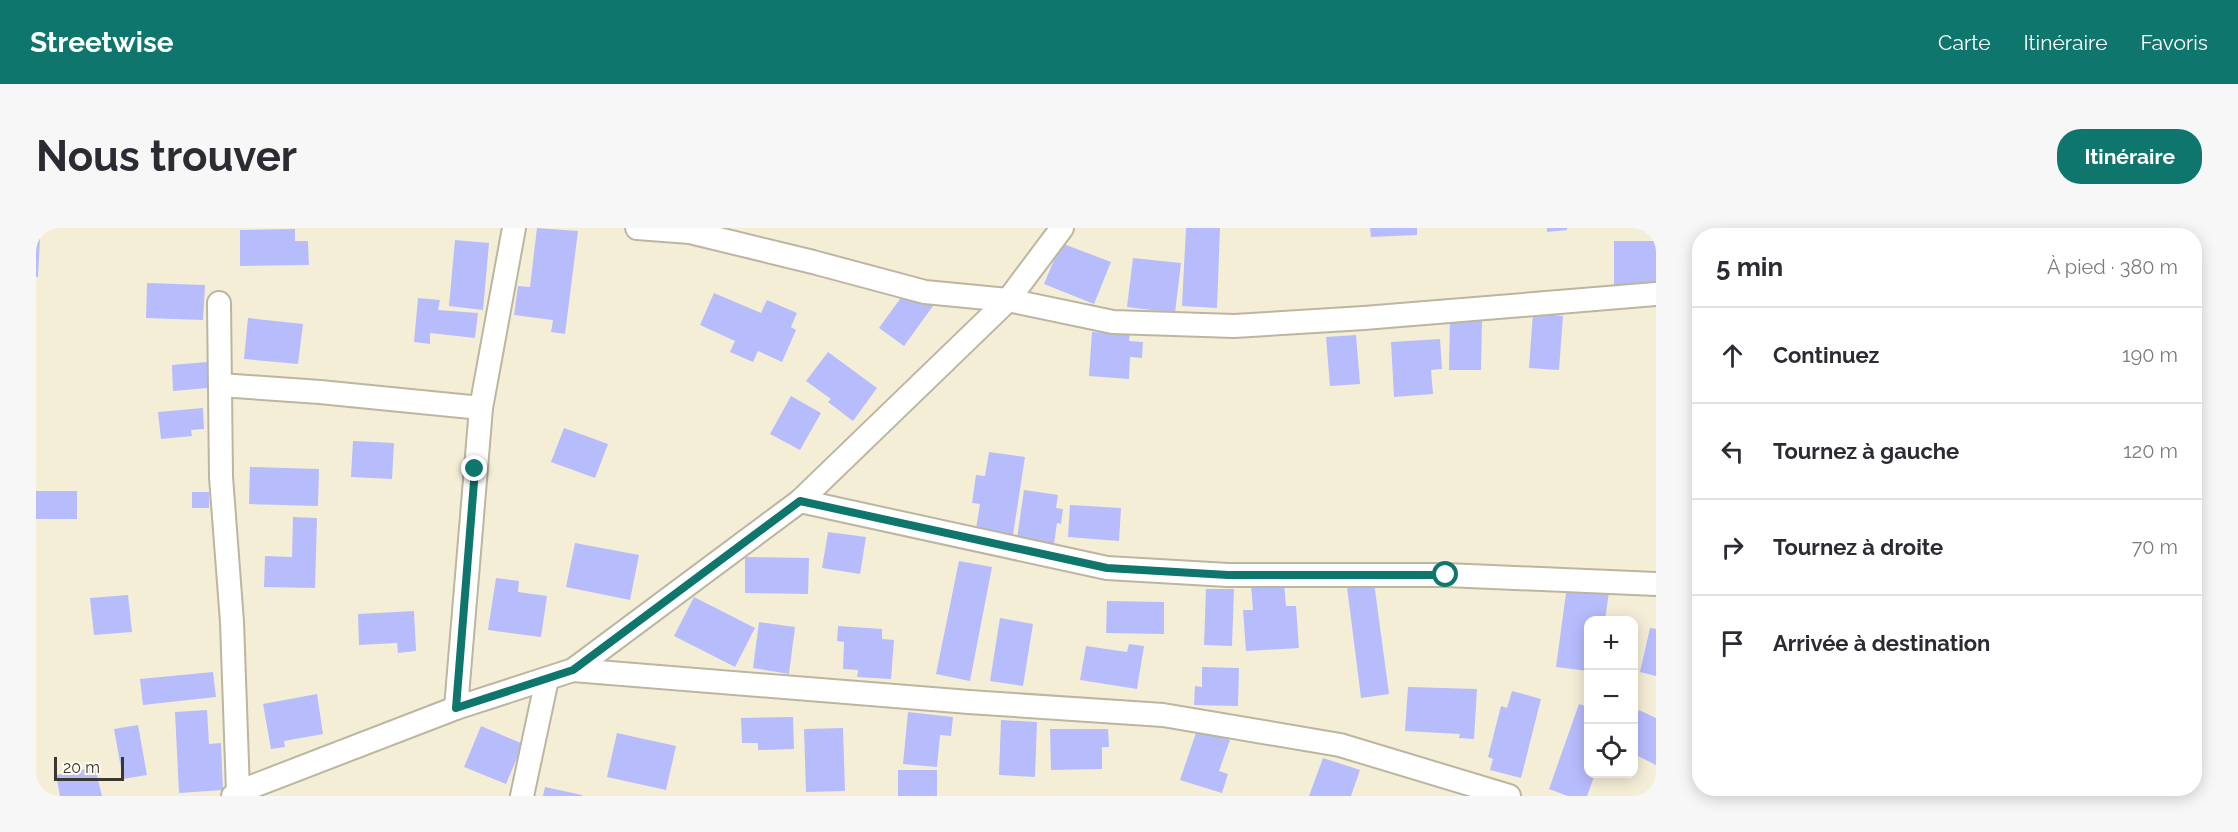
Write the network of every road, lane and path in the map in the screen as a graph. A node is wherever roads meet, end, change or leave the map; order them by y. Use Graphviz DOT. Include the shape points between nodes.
graph roads {
  1 [pos="514,228"];
  2 [pos="637,228"];
  3 [pos="1062,228"];
  4 [pos="1656,294"];
  5 [pos="1008,300"];
  6 [pos="219,303"];
  7 [pos="220,385"];
  8 [pos="481,408"];
  9 [pos="800,501"];
  10 [pos="1656,584"];
  11 [pos="573,670"];
  12 [pos="547,679"];
  13 [pos="456,708"];
  14 [pos="235,794"];
  15 [pos="522,796"];
  16 [pos="1509,796"];
  1 -- 8 [label="street"];
  2 -- 5 [label="street" via="690,232 925,292"];
  3 -- 5 [label="street"];
  4 -- 5 [label="street" via="1234,326 1113,322"];
  5 -- 9 [label="street"];
  6 -- 7 [label="street"];
  7 -- 8 [label="street"];
  7 -- 14 [label="street" via="221,477 232,622"];
  8 -- 13 [label="street"];
  9 -- 10 [label="street" via="1107,568 1228,575 1446,575"];
  9 -- 11 [label="street"];
  11 -- 12 [label="street"];
  11 -- 16 [label="street" via="1163,715 1340,745"];
  12 -- 13 [label="street"];
  12 -- 15 [label="street"];
  13 -- 14 [label="street"];
}
